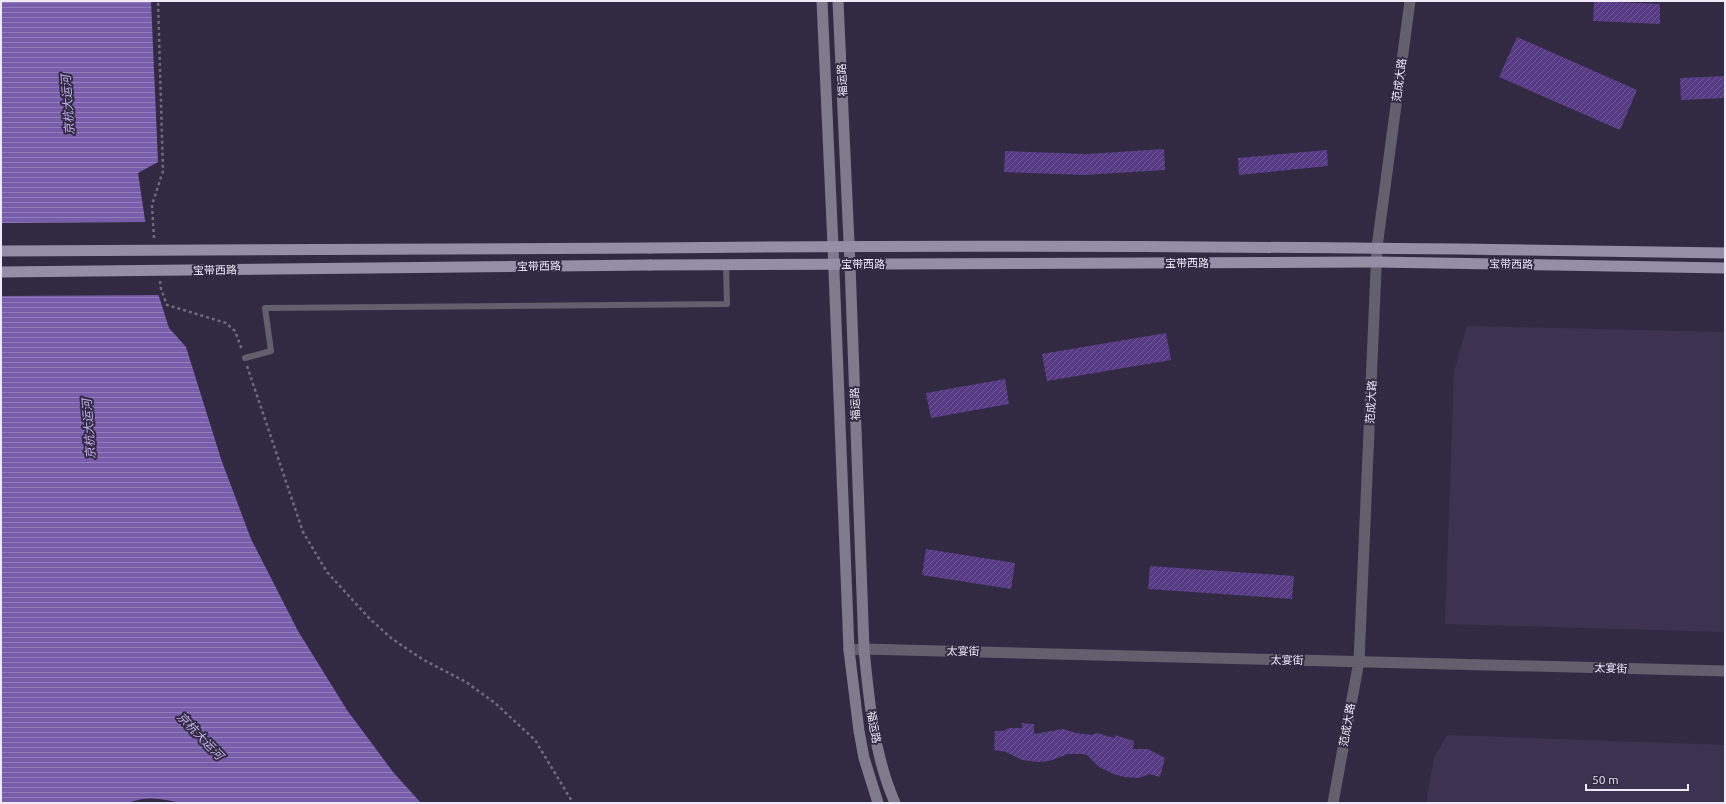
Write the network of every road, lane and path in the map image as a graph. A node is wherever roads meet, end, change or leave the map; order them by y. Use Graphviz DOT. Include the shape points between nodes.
graph roads {
  1 [pos="158,1"];
  2 [pos="822,1"];
  3 [pos="838,1"];
  4 [pos="1410,1"];
  5 [pos="155,244"];
  6 [pos="833,246"];
  7 [pos="849,246"];
  8 [pos="1377,247"];
  9 [pos="1,251"];
  10 [pos="1725,252"];
  11 [pos="1377,262"];
  12 [pos="834,264"];
  13 [pos="850,264"];
  14 [pos="726,265"];
  15 [pos="1725,268"];
  16 [pos="1,272"];
  17 [pos="159,274"];
  18 [pos="245,358"];
  19 [pos="864,649"];
  20 [pos="849,650"];
  21 [pos="1359,662"];
  22 [pos="1725,671"];
  23 [pos="573,803"];
  24 [pos="878,803"];
  25 [pos="895,803"];
  26 [pos="1332,803"];
  1 -- 5 [label="path" via="163,171 152,205"];
  2 -- 6 [label="main road, 福运路"];
  3 -- 7 [label="main road, 福运路"];
  4 -- 8 [label="street, 范成大路"];
  6 -- 7 [label="main road, 宝带西路"];
  6 -- 9 [label="main road, 宝带西路, bridge"];
  6 -- 12 [label="main road, 福运路"];
  7 -- 8 [label="main road, 宝带西路"];
  7 -- 13 [label="main road, 福运路"];
  8 -- 10 [label="main road, 宝带西路"];
  8 -- 11 [label="street, 范成大路"];
  11 -- 13 [label="main road, 宝带西路"];
  11 -- 15 [label="main road, 宝带西路"];
  11 -- 21 [label="street, 范成大路"];
  12 -- 13 [label="main road, 宝带西路"];
  12 -- 14 [label="main road, 宝带西路"];
  12 -- 20 [label="main road, 福运路"];
  13 -- 19 [label="main road, 福运路"];
  14 -- 16 [label="main road, 宝带西路, bridge"];
  14 -- 18 [label="lane" via="727,304 265,308 271,351"];
  17 -- 18 [label="path" via="167,305 226,323 235,331"];
  18 -- 23 [label="path" via="303,532 327,572 391,638 422,659 466,682 495,703 535,740"];
  19 -- 20 [label="street, 太宴街"];
  19 -- 21 [label="street, 太宴街"];
  19 -- 25 [label="main road, 福运路" via="878,748"];
  20 -- 24 [label="main road, 福运路" via="864,758"];
  21 -- 22 [label="street, 太宴街"];
  21 -- 26 [label="street, 范成大路"];
}
